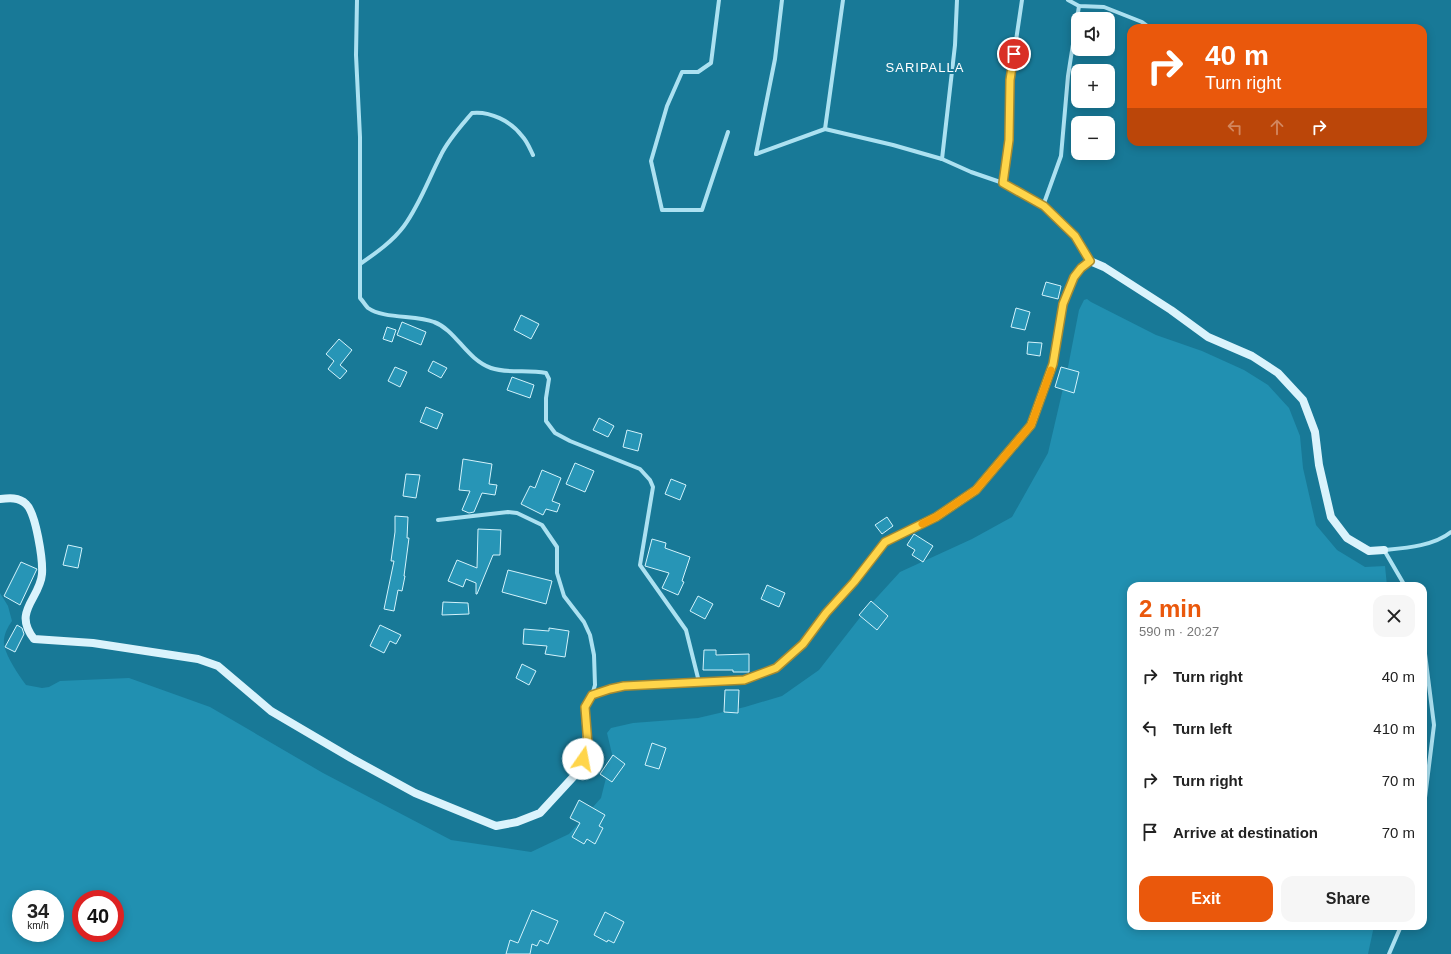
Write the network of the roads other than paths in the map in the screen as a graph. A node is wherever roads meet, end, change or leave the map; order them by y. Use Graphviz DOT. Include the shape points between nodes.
graph roads {
  1 [pos="357,0"];
  2 [pos="719,0"];
  3 [pos="782,0"];
  4 [pos="842,0"];
  5 [pos="957,0"];
  6 [pos="1022,0"];
  7 [pos="1068,0"];
  8 [pos="1079,6"];
  9 [pos="1145,24"];
  10 [pos="826,129"];
  11 [pos="728,132"];
  12 [pos="533,155"];
  13 [pos="942,159"];
  14 [pos="1003,183"];
  15 [pos="1044,206"];
  16 [pos="1090,261"];
  17 [pos="360,264"];
  18 [pos="0,499"];
  19 [pos="438,520"];
  20 [pos="1451,532"];
  21 [pos="1384,550"];
  22 [pos="1403,582"];
  23 [pos="1427,670"];
  24 [pos="699,682"];
  25 [pos="592,695"];
  26 [pos="1427,782"];
  27 [pos="1399,930"];
  28 [pos="1389,954"];
  1 -- 17 [label="street"];
  2 -- 11 [label="street" via="711,63 698,72 682,72 667,106 651,161 662,210 702,210"];
  3 -- 10 [label="street" via="775,59 756,154"];
  4 -- 10 [label="street"];
  5 -- 13 [label="street"];
  6 -- 14 [label="street" via="1010,80 1009,140"];
  7 -- 8 [label="street"];
  8 -- 9 [label="street" via="1104,7"];
  8 -- 15 [label="street" via="1068,76 1061,156"];
  10 -- 13 [label="street"];
  12 -- 17 [label="street" via="522,136 511,124 482,112 472,113 441,153 404,226 384,246"];
  13 -- 14 [label="street"];
  14 -- 15 [label="street"];
  15 -- 16 [label="street" via="1075,236"];
  16 -- 21 [label="street" via="1104,267 1172,310 1208,337 1252,356 1278,373 1303,400 1315,432 1319,465 1331,517 1347,538 1369,551"];
  16 -- 24 [label="street" via="1074,277 1063,304 1053,364 1031,425 976,490 936,517 885,542 803,644 776,668 744,680"];
  17 -- 24 [label="street" via="360,298 369,308 381,313 434,322 445,328 478,362 492,368 546,373 549,379 546,420 555,433 640,469 650,480 653,487 640,565 686,630"];
  18 -- 25 [label="street" via="12,498 25,503 32,512 42,575 25,615 28,631 34,639 93,643 198,659 218,666 270,711 415,793 496,826 517,822 540,813 575,775 588,745 585,707"];
  19 -- 25 [label="street" via="508,512 517,513 542,525 557,547 557,573 564,596 584,622 590,635 595,677"];
  20 -- 21 [label="street" via="1444,538 1410,548"];
  21 -- 22 [label="street"];
  23 -- 26 [label="street" via="1434,725"];
  24 -- 25 [label="street" via="624,686"];
  27 -- 28 [label="street"];
}
